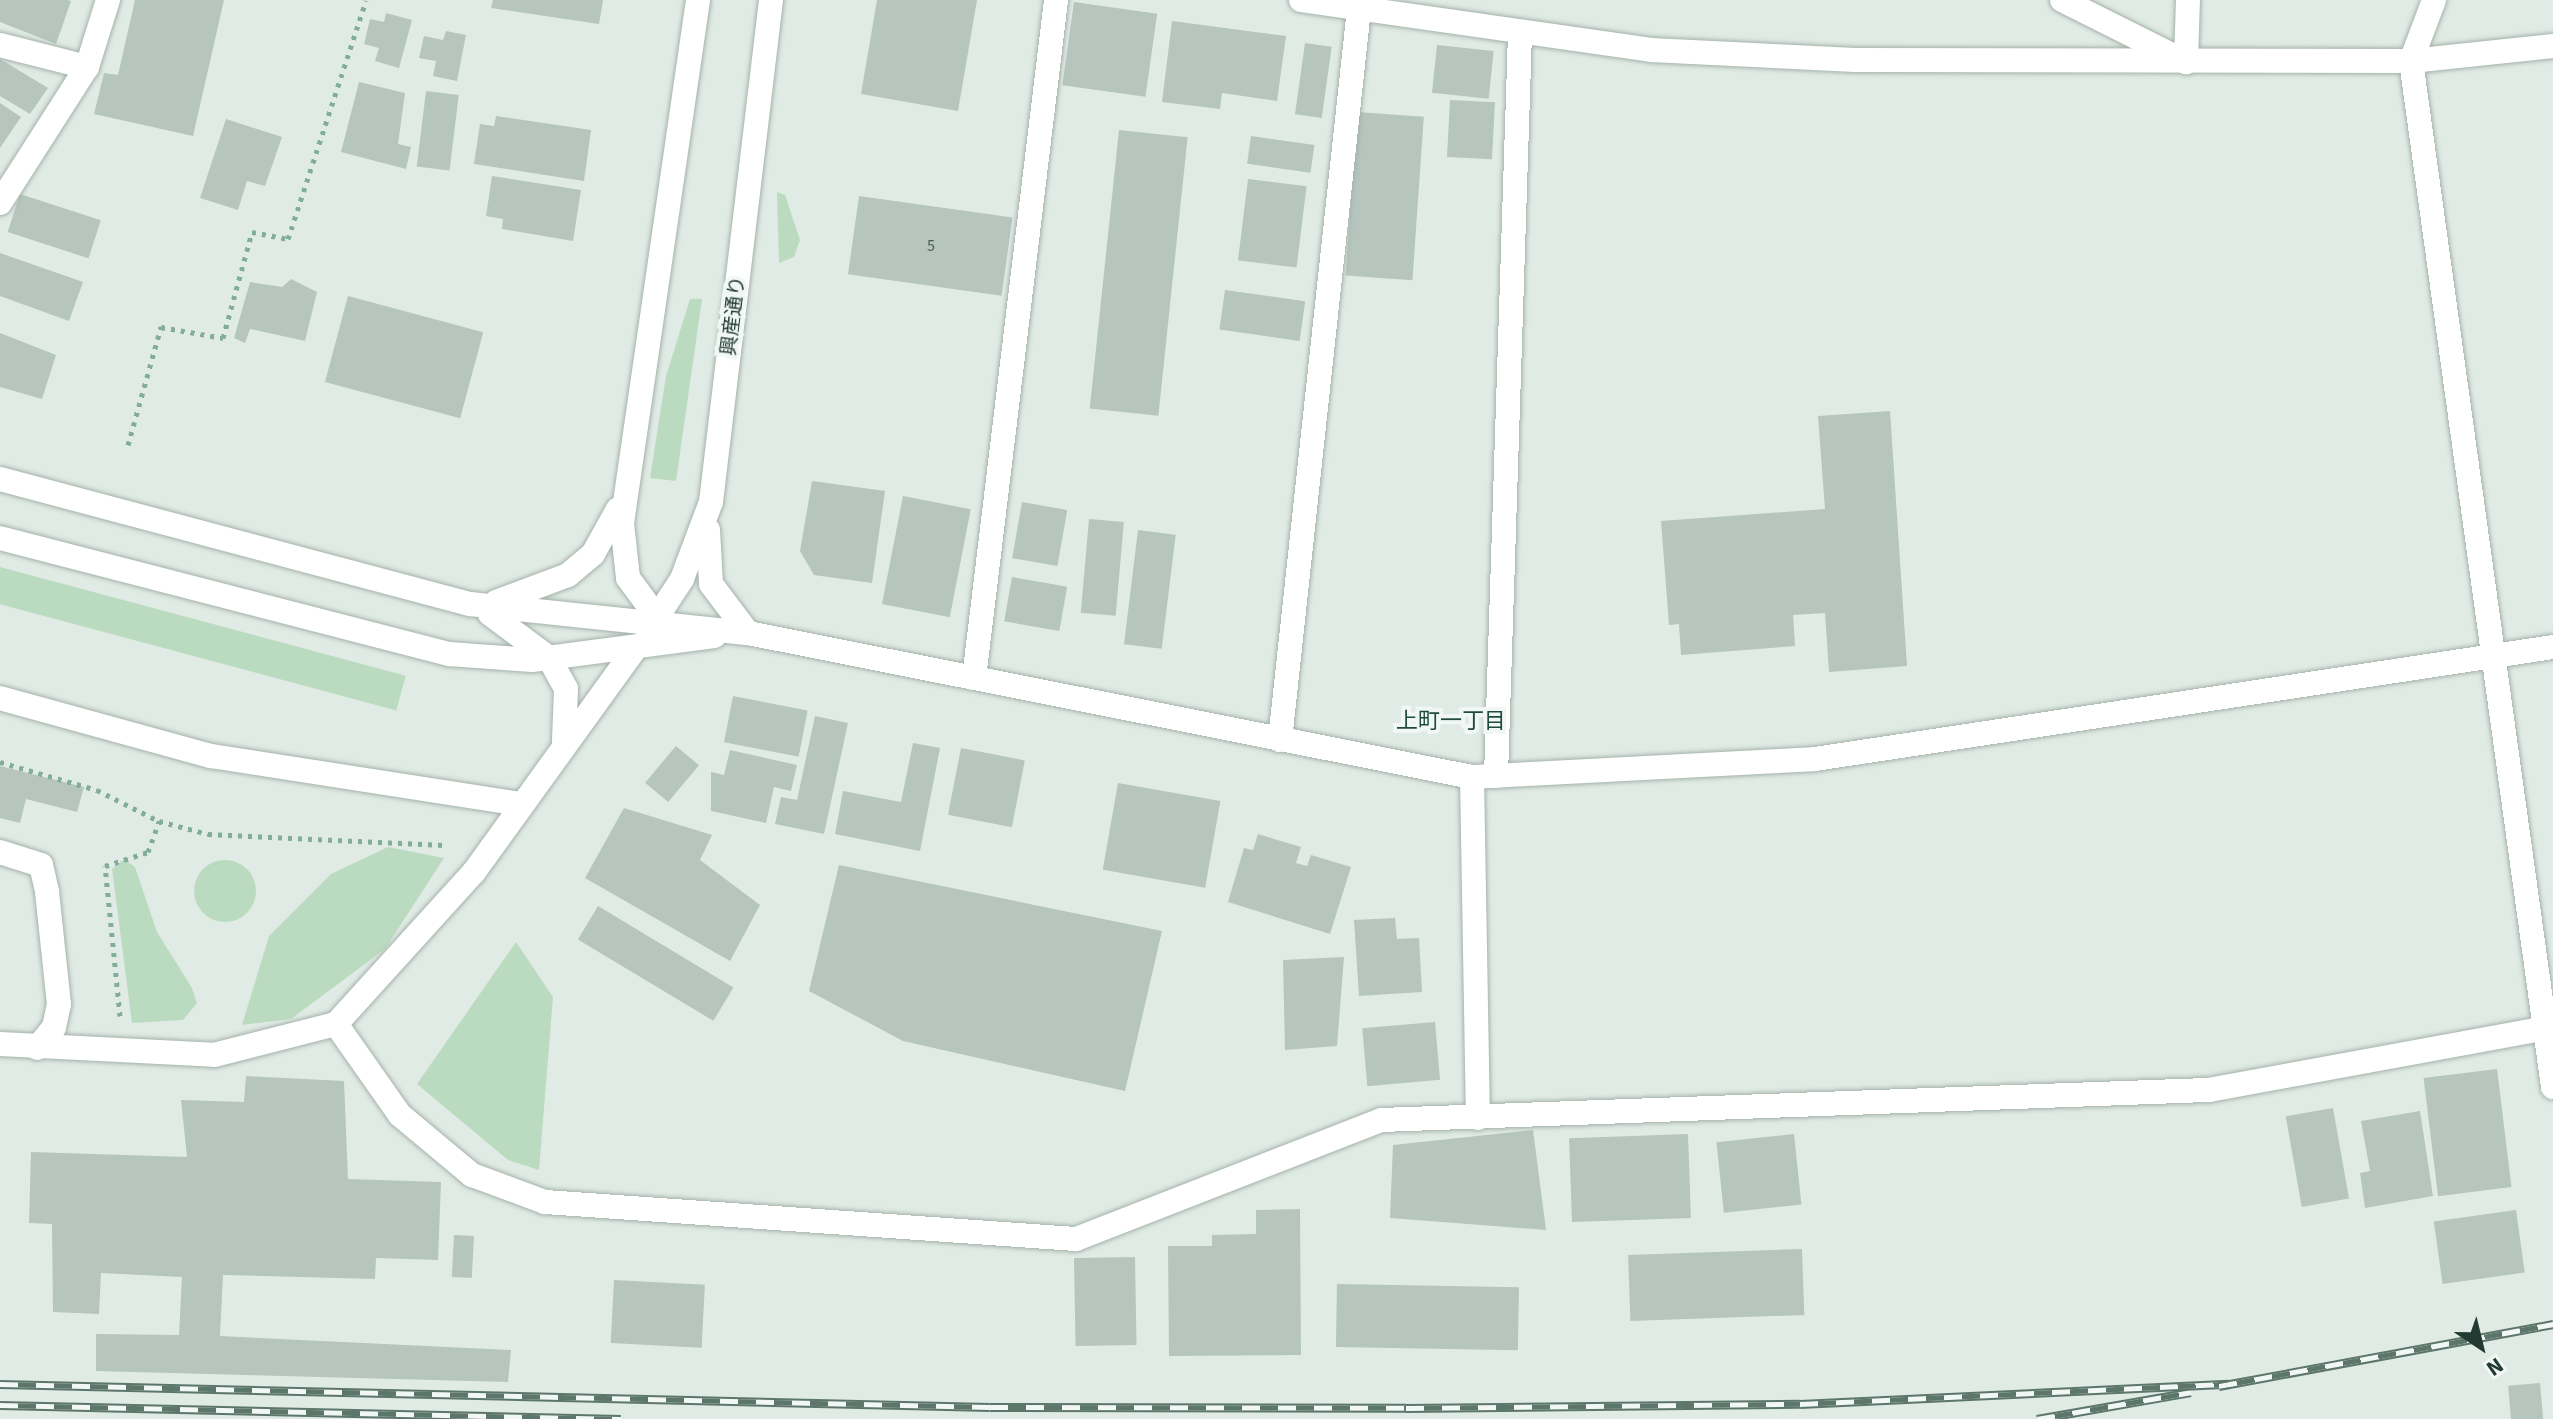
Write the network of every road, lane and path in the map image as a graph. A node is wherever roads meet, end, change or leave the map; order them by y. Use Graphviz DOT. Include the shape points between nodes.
graph roads {
  1 [pos="108,0"];
  2 [pos="366,0"];
  3 [pos="698,0"];
  4 [pos="771,0"];
  5 [pos="1056,0"];
  6 [pos="1301,0"];
  7 [pos="2062,0"];
  8 [pos="2188,0"];
  9 [pos="2434,0"];
  10 [pos="1359,9"];
  11 [pos="1520,33"];
  12 [pos="0,45"];
  13 [pos="2553,46"];
  14 [pos="2411,61"];
  15 [pos="2186,62"];
  16 [pos="87,67"];
  17 [pos="0,203"];
  18 [pos="128,445"];
  19 [pos="0,479"];
  20 [pos="625,492"];
  21 [pos="711,502"];
  22 [pos="0,538"];
  23 [pos="466,603"];
  24 [pos="656,620"];
  25 [pos="748,633"];
  26 [pos="695,638"];
  27 [pos="2553,647"];
  28 [pos="635,649"];
  29 [pos="2491,652"];
  30 [pos="549,658"];
  31 [pos="974,678"];
  32 [pos="0,698"];
  33 [pos="1280,740"];
  34 [pos="562,749"];
  35 [pos="0,762"];
  36 [pos="1496,776"];
  37 [pos="1472,777"];
  38 [pos="522,804"];
  39 [pos="159,821"];
  40 [pos="444,845"];
  41 [pos="0,852"];
  42 [pos="336,1024"];
  43 [pos="122,1028"];
  44 [pos="2549,1028"];
  45 [pos="0,1044"];
  46 [pos="37,1048"];
  47 [pos="2553,1087"];
  48 [pos="1478,1118"];
  1 -- 16 [label="street"];
  2 -- 18 [label="path" via="288,239 252,232 223,338 161,327"];
  3 -- 20 [label="street"];
  4 -- 21 [label="street, 興産通り"];
  5 -- 31 [label="street"];
  6 -- 10 [label="street"];
  7 -- 15 [label="street"];
  8 -- 15 [label="street"];
  9 -- 14 [label="street"];
  10 -- 11 [label="street"];
  10 -- 33 [label="street"];
  11 -- 15 [label="street" via="1651,50 1855,60"];
  11 -- 36 [label="street"];
  12 -- 16 [label="street"];
  13 -- 14 [label="street"];
  14 -- 15 [label="street"];
  14 -- 29 [label="street"];
  16 -- 17 [label="street"];
  19 -- 23 [label="street"];
  20 -- 23 [label="street" via="611,529 568,575 511,601"];
  20 -- 24 [label="street" via="628,578"];
  21 -- 24 [label="street, 興産通り" via="682,579"];
  21 -- 25 [label="street" via="711,584"];
  22 -- 30 [label="street" via="449,654"];
  23 -- 24 [label="street"];
  23 -- 30 [label="street" via="508,622"];
  24 -- 25 [label="street"];
  24 -- 26 [label="street"];
  24 -- 28 [label="street, 興産通り"];
  25 -- 26 [label="street"];
  25 -- 31 [label="street"];
  26 -- 28 [label="street"];
  27 -- 29 [label="street"];
  28 -- 30 [label="street"];
  28 -- 34 [label="street, 興産通り"];
  29 -- 36 [label="street" via="1815,759"];
  29 -- 44 [label="street"];
  30 -- 34 [label="street" via="566,689"];
  31 -- 33 [label="street"];
  32 -- 38 [label="street" via="211,756"];
  33 -- 37 [label="street"];
  34 -- 38 [label="street, 興産通り"];
  35 -- 39 [label="path" via="97,790"];
  36 -- 37 [label="street"];
  37 -- 48 [label="street"];
  38 -- 42 [label="street, 興産通り" via="402,959"];
  39 -- 40 [label="path" via="208,834"];
  39 -- 43 [label="path" via="148,852 105,866"];
  41 -- 46 [label="street" via="41,865 47,892 59,1004 54,1027"];
  42 -- 46 [label="street" via="214,1055"];
  42 -- 48 [label="street" via="412,1125 472,1175 545,1202 1076,1239 1381,1120"];
  44 -- 47 [label="street"];
  44 -- 48 [label="street" via="2209,1090"];
  45 -- 46 [label="street"];
}
